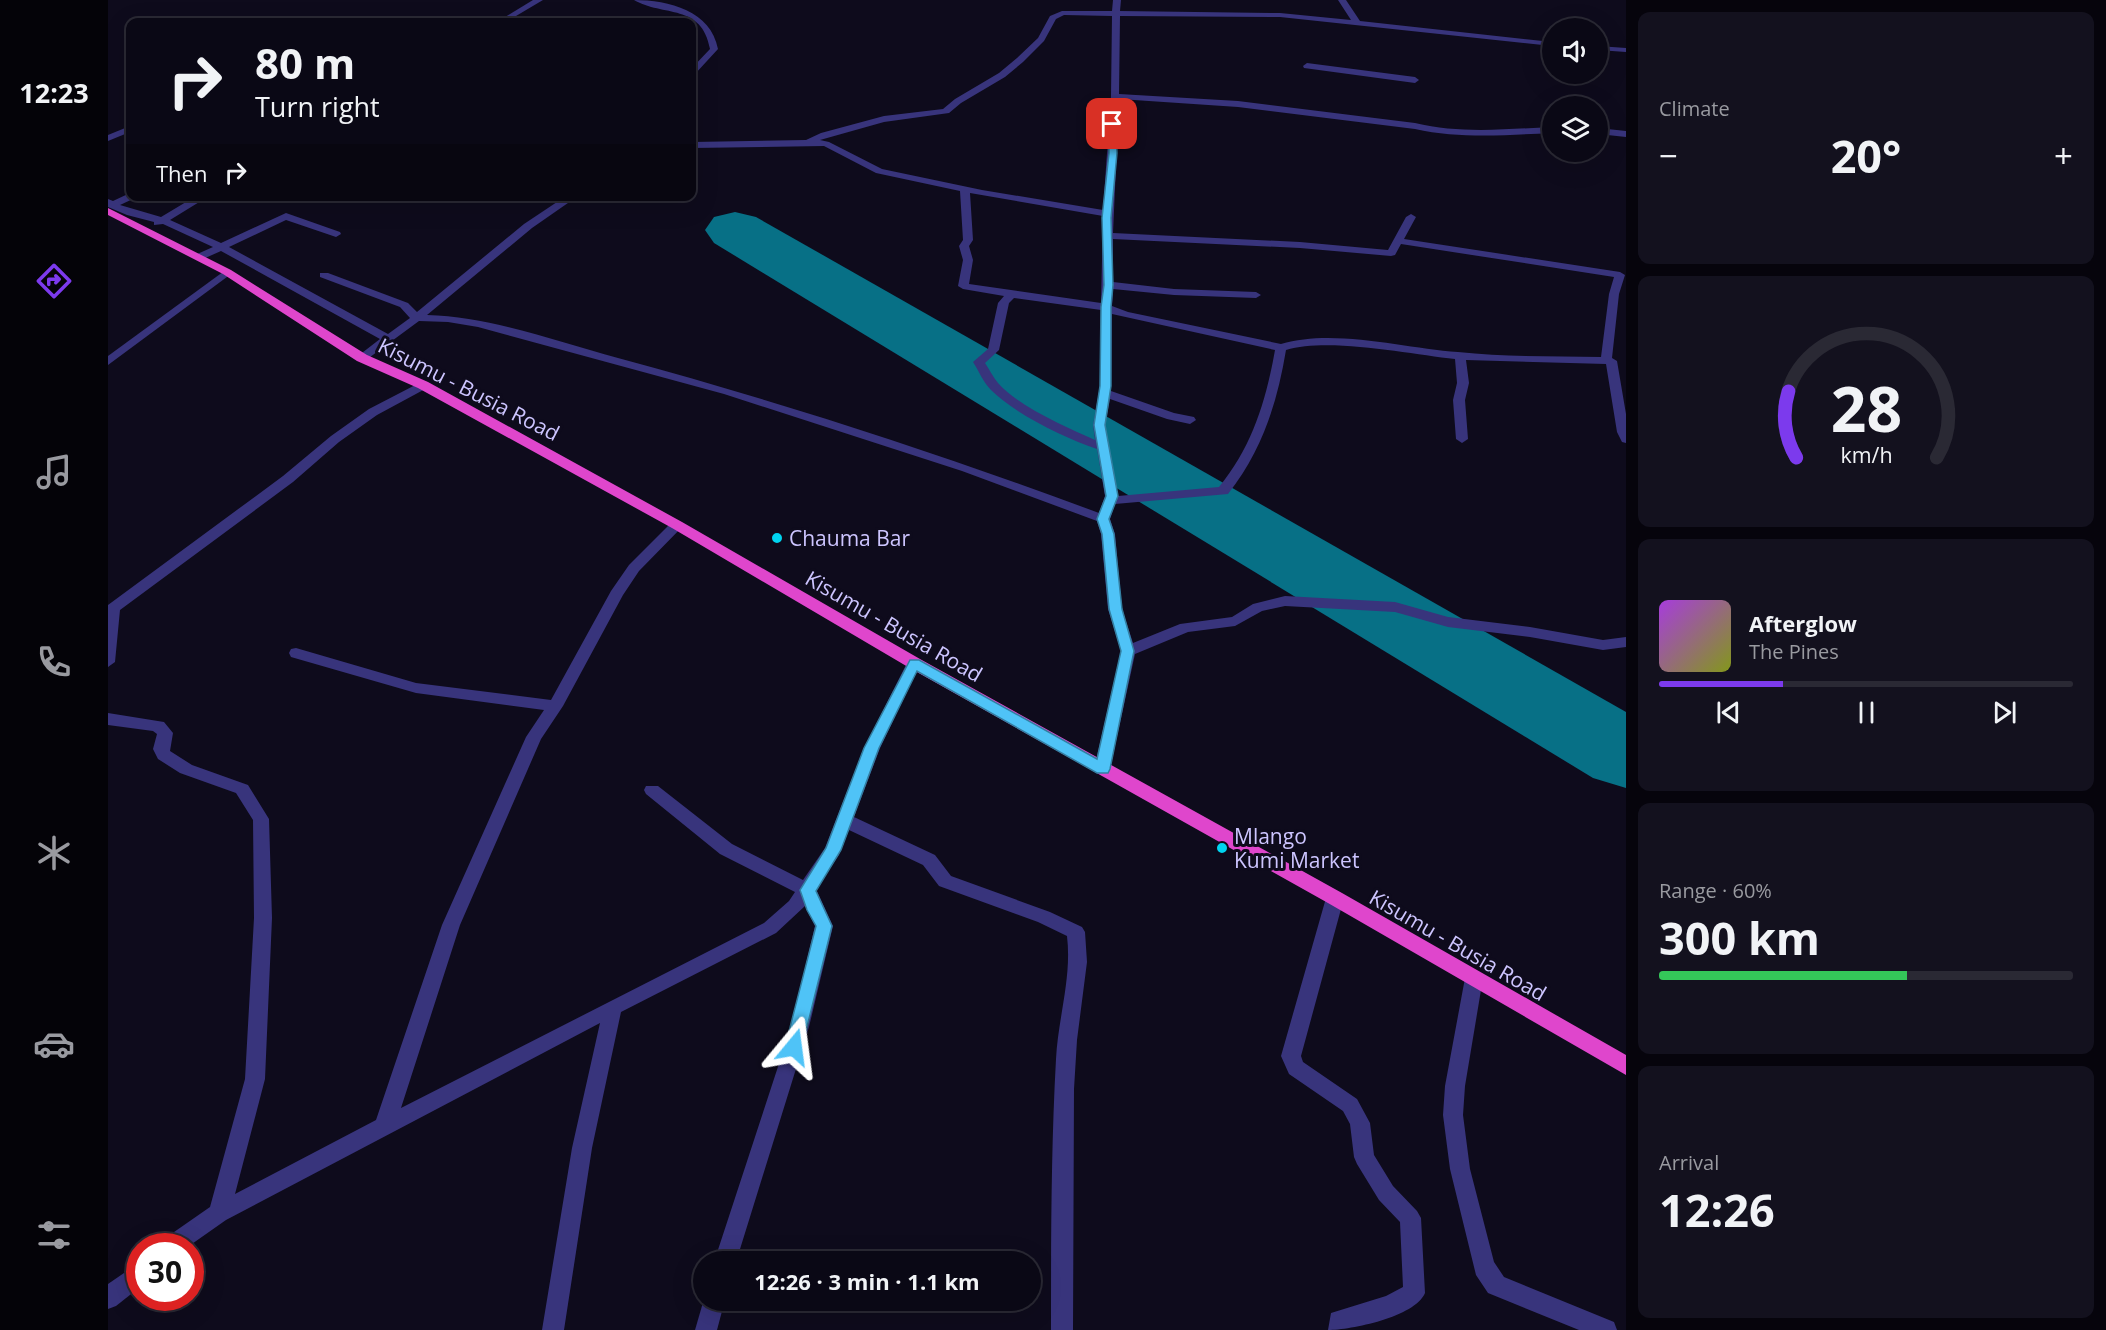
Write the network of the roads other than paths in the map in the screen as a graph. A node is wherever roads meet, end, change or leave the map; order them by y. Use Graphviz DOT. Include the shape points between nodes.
graph roads {
  1 [pos="539,0"];
  2 [pos="638,0"];
  3 [pos="1117,0"];
  4 [pos="1342,0"];
  5 [pos="1117,14"];
  6 [pos="508,18"];
  7 [pos="694,18"];
  8 [pos="696,20"];
  9 [pos="1357,23"];
  10 [pos="1542,43"];
  11 [pos="1608,49"];
  12 [pos="1626,50"];
  13 [pos="1307,66"];
  14 [pos="696,68"];
  15 [pos="1415,80"];
  16 [pos="1115,96"];
  17 [pos="1542,130"];
  18 [pos="126,131"];
  19 [pos="1608,132"];
  20 [pos="1626,134"];
  21 [pos="108,138"];
  22 [pos="810,142"];
  23 [pos="696,145"];
  24 [pos="965,189"];
  25 [pos="126,199"];
  26 [pos="196,201"];
  27 [pos="566,201"];
  28 [pos="109,206"];
  29 [pos="1108,214"];
  30 [pos="1412,217"];
  31 [pos="164,221"];
  32 [pos="144,229"];
  33 [pos="336,234"];
  34 [pos="1107,236"];
  35 [pos="1400,241"];
  36 [pos="222,247"];
  37 [pos="199,257"];
  38 [pos="227,272"];
  39 [pos="324,275"];
  40 [pos="1108,285"];
  41 [pos="1011,294"];
  42 [pos="1256,295"];
  43 [pos="1106,307"];
  44 [pos="417,318"];
  45 [pos="388,339"];
  46 [pos="1281,348"];
  47 [pos="1460,356"];
  48 [pos="362,358"];
  49 [pos="1606,360"];
  50 [pos="108,362"];
  51 [pos="423,385"];
  52 [pos="1105,393"];
  53 [pos="1190,420"];
  54 [pos="1462,439"];
  55 [pos="1626,439"];
  56 [pos="1103,447"];
  57 [pos="1626,448"];
  58 [pos="1109,501"];
  59 [pos="1103,519"];
  60 [pos="677,525"];
  61 [pos="110,610"];
  62 [pos="1626,642"];
  63 [pos="1128,651"];
  64 [pos="296,653"];
  65 [pos="108,662"];
  66 [pos="914,663"];
  67 [pos="555,706"];
  68 [pos="108,719"];
  69 [pos="1102,769"];
  70 [pos="652,790"];
  71 [pos="844,820"];
  72 [pos="808,890"];
  73 [pos="1335,898"];
  74 [pos="1474,978"];
  75 [pos="613,1007"];
  76 [pos="1626,1066"];
  77 [pos="385,1125"];
  78 [pos="219,1213"];
  79 [pos="191,1233"];
  80 [pos="729,1251"];
  81 [pos="126,1284"];
  82 [pos="108,1298"];
  83 [pos="711,1311"];
  84 [pos="553,1330"];
  85 [pos="706,1330"];
  86 [pos="1062,1330"];
  87 [pos="1339,1330"];
  88 [pos="1606,1330"];
  1 -- 6 [label="street"];
  2 -- 7 [label="street" via="687,12"];
  3 -- 5 [label="street"];
  4 -- 9 [label="street"];
  5 -- 9 [label="street" via="1262,14"];
  5 -- 16 [label="street"];
  5 -- 22 [label="street" via="1057,14 1041,39 1020,60 946,111 884,119"];
  8 -- 14 [label="street" via="712,37 714,49"];
  9 -- 10 [label="street"];
  11 -- 12 [label="street"];
  13 -- 15 [label="street"];
  16 -- 17 [label="street" via="1238,104 1437,131"];
  16 -- 29 [label="street"];
  18 -- 21 [label="street"];
  19 -- 20 [label="street"];
  22 -- 23 [label="street"];
  22 -- 24 [label="street" via="826,144 879,171"];
  24 -- 29 [label="street"];
  24 -- 41 [label="street" via="968,240 964,246 968,260 963,286"];
  25 -- 28 [label="street"];
  26 -- 31 [label="street"];
  27 -- 44 [label="street" via="528,226"];
  28 -- 31 [label="street"];
  28 -- 32 [label="highway, Kisumu - Busia Road"];
  29 -- 34 [label="street"];
  30 -- 35 [label="street"];
  31 -- 32 [label="street"];
  31 -- 36 [label="street"];
  32 -- 37 [label="highway, Kisumu - Busia Road"];
  33 -- 36 [label="street" via="285,216"];
  34 -- 35 [label="street" via="1300,245 1376,253 1391,253"];
  34 -- 40 [label="street"];
  35 -- 49 [label="street" via="1620,275"];
  36 -- 37 [label="street"];
  36 -- 45 [label="street"];
  37 -- 38 [label="highway, Kisumu - Busia Road"];
  38 -- 48 [label="highway, Kisumu - Busia Road"];
  38 -- 50 [label="street"];
  39 -- 44 [label="street" via="404,305"];
  40 -- 42 [label="street"];
  40 -- 43 [label="street"];
  41 -- 43 [label="street"];
  41 -- 56 [label="street" via="993,350 979,362 994,387 1064,429"];
  43 -- 46 [label="street" via="1125,315"];
  43 -- 52 [label="street"];
  44 -- 45 [label="street"];
  44 -- 59 [label="street" via="479,324 728,391 967,468"];
  45 -- 48 [label="street"];
  46 -- 47 [label="street" via="1297,343 1346,343"];
  46 -- 58 [label="street" via="1275,385 1257,440 1239,474 1223,490"];
  47 -- 49 [label="street"];
  47 -- 54 [label="street"];
  48 -- 51 [label="highway, Kisumu - Busia Road"];
  49 -- 55 [label="street" via="1614,365"];
  51 -- 60 [label="highway, Kisumu - Busia Road"];
  51 -- 61 [label="street" via="373,412 335,439 288,479"];
  52 -- 53 [label="street"];
  52 -- 56 [label="street" via="1099,425"];
  55 -- 57 [label="street"];
  56 -- 58 [label="street" via="1112,496"];
  58 -- 59 [label="street"];
  59 -- 63 [label="street" via="1115,609"];
  60 -- 66 [label="highway, Kisumu - Busia Road"];
  60 -- 67 [label="street" via="634,568 616,594"];
  61 -- 65 [label="street"];
  62 -- 63 [label="street" via="1603,645 1448,622 1395,607 1285,601 1258,608 1235,621 1185,627"];
  63 -- 69 [label="street"];
  64 -- 67 [label="street" via="416,688"];
  66 -- 69 [label="highway, Kisumu - Busia Road"];
  66 -- 71 [label="street" via="872,748"];
  67 -- 77 [label="street" via="534,737 451,925"];
  68 -- 78 [label="street" via="158,726 165,733 161,749 164,755 186,769 242,789 261,819 263,918 255,1079"];
  69 -- 73 [label="highway, Kisumu - Busia Road"];
  70 -- 72 [label="street" via="726,849"];
  71 -- 72 [label="street" via="833,850"];
  71 -- 86 [label="street" via="929,860 945,881 1076,932 1079,950 1067,1026 1063,1113"];
  72 -- 75 [label="street" via="770,928"];
  72 -- 80 [label="street" via="824,926 800,1027"];
  73 -- 74 [label="highway, Kisumu - Busia Road"];
  73 -- 87 [label="street" via="1292,1056 1296,1068 1350,1105 1360,1123 1364,1157 1386,1193 1410,1218 1414,1293 1390,1306 1339,1321"];
  74 -- 76 [label="highway, Kisumu - Busia Road"];
  74 -- 88 [label="street" via="1453,1115 1460,1169 1484,1267 1496,1285"];
  75 -- 77 [label="street"];
  75 -- 84 [label="street" via="582,1148"];
  77 -- 78 [label="street"];
  78 -- 79 [label="street"];
  81 -- 82 [label="street"];
  83 -- 85 [label="street"];
}
